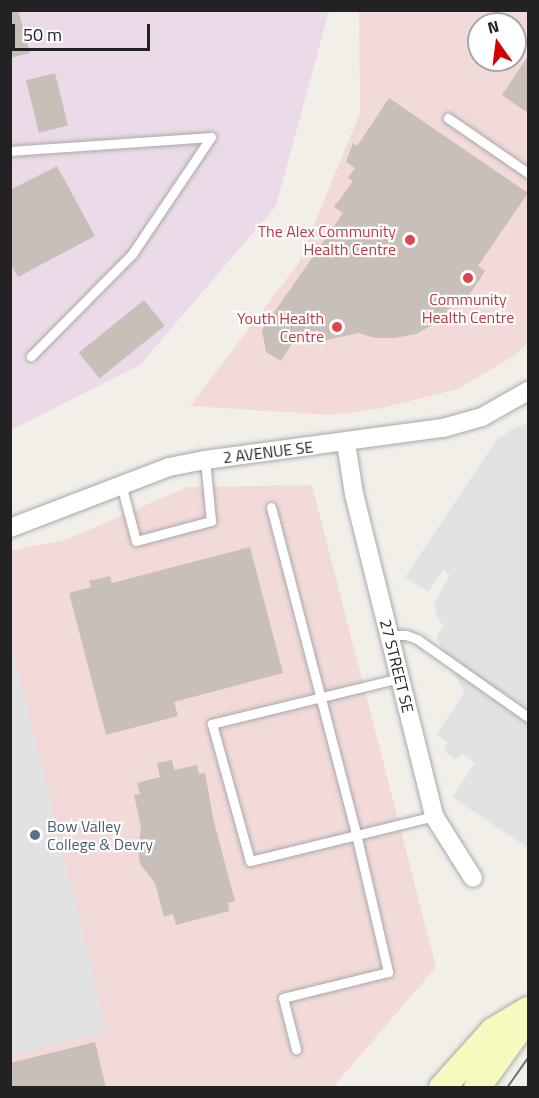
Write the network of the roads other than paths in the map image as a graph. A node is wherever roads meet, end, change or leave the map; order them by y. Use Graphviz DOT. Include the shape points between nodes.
graph roads {
  1 [pos="448,118"];
  2 [pos="10,151"];
  3 [pos="528,173"];
  4 [pos="31,356"];
  5 [pos="528,391"];
  6 [pos="346,443"];
  7 [pos="205,460"];
  8 [pos="121,484"];
  9 [pos="271,507"];
  10 [pos="10,528"];
  11 [pos="388,635"];
  12 [pos="400,678"];
  13 [pos="321,698"];
  14 [pos="528,717"];
  15 [pos="435,816"];
  16 [pos="356,834"];
  17 [pos="473,878"];
  18 [pos="528,1010"];
  19 [pos="528,1017"];
  20 [pos="296,1049"];
  21 [pos="442,1088"];
  22 [pos="477,1088"];
  1 -- 3 [label="lane"];
  2 -- 4 [label="lane" via="211,136 132,255"];
  5 -- 6 [label="street, 2 AVENUE SE" via="472,420 443,429"];
  6 -- 7 [label="street, 2 AVENUE SE"];
  6 -- 11 [label="street, 27 STREET SE" via="354,494"];
  7 -- 8 [label="street, 2 AVENUE SE" via="169,467"];
  7 -- 8 [label="lane" via="212,521 136,541"];
  8 -- 10 [label="street, 2 AVENUE SE"];
  9 -- 13 [label="lane"];
  11 -- 12 [label="street, 27 STREET SE"];
  11 -- 14 [label="lane" via="417,639"];
  12 -- 13 [label="lane"];
  12 -- 15 [label="street, 27 STREET SE"];
  13 -- 16 [label="lane"];
  13 -- 16 [label="lane" via="212,724 250,861"];
  15 -- 16 [label="lane"];
  15 -- 17 [label="street, 27 STREET SE"];
  16 -- 20 [label="lane" via="388,972 283,998"];
  18 -- 21 [label="main road" via="493,1031"];
  19 -- 22 [label="main road"];
}
